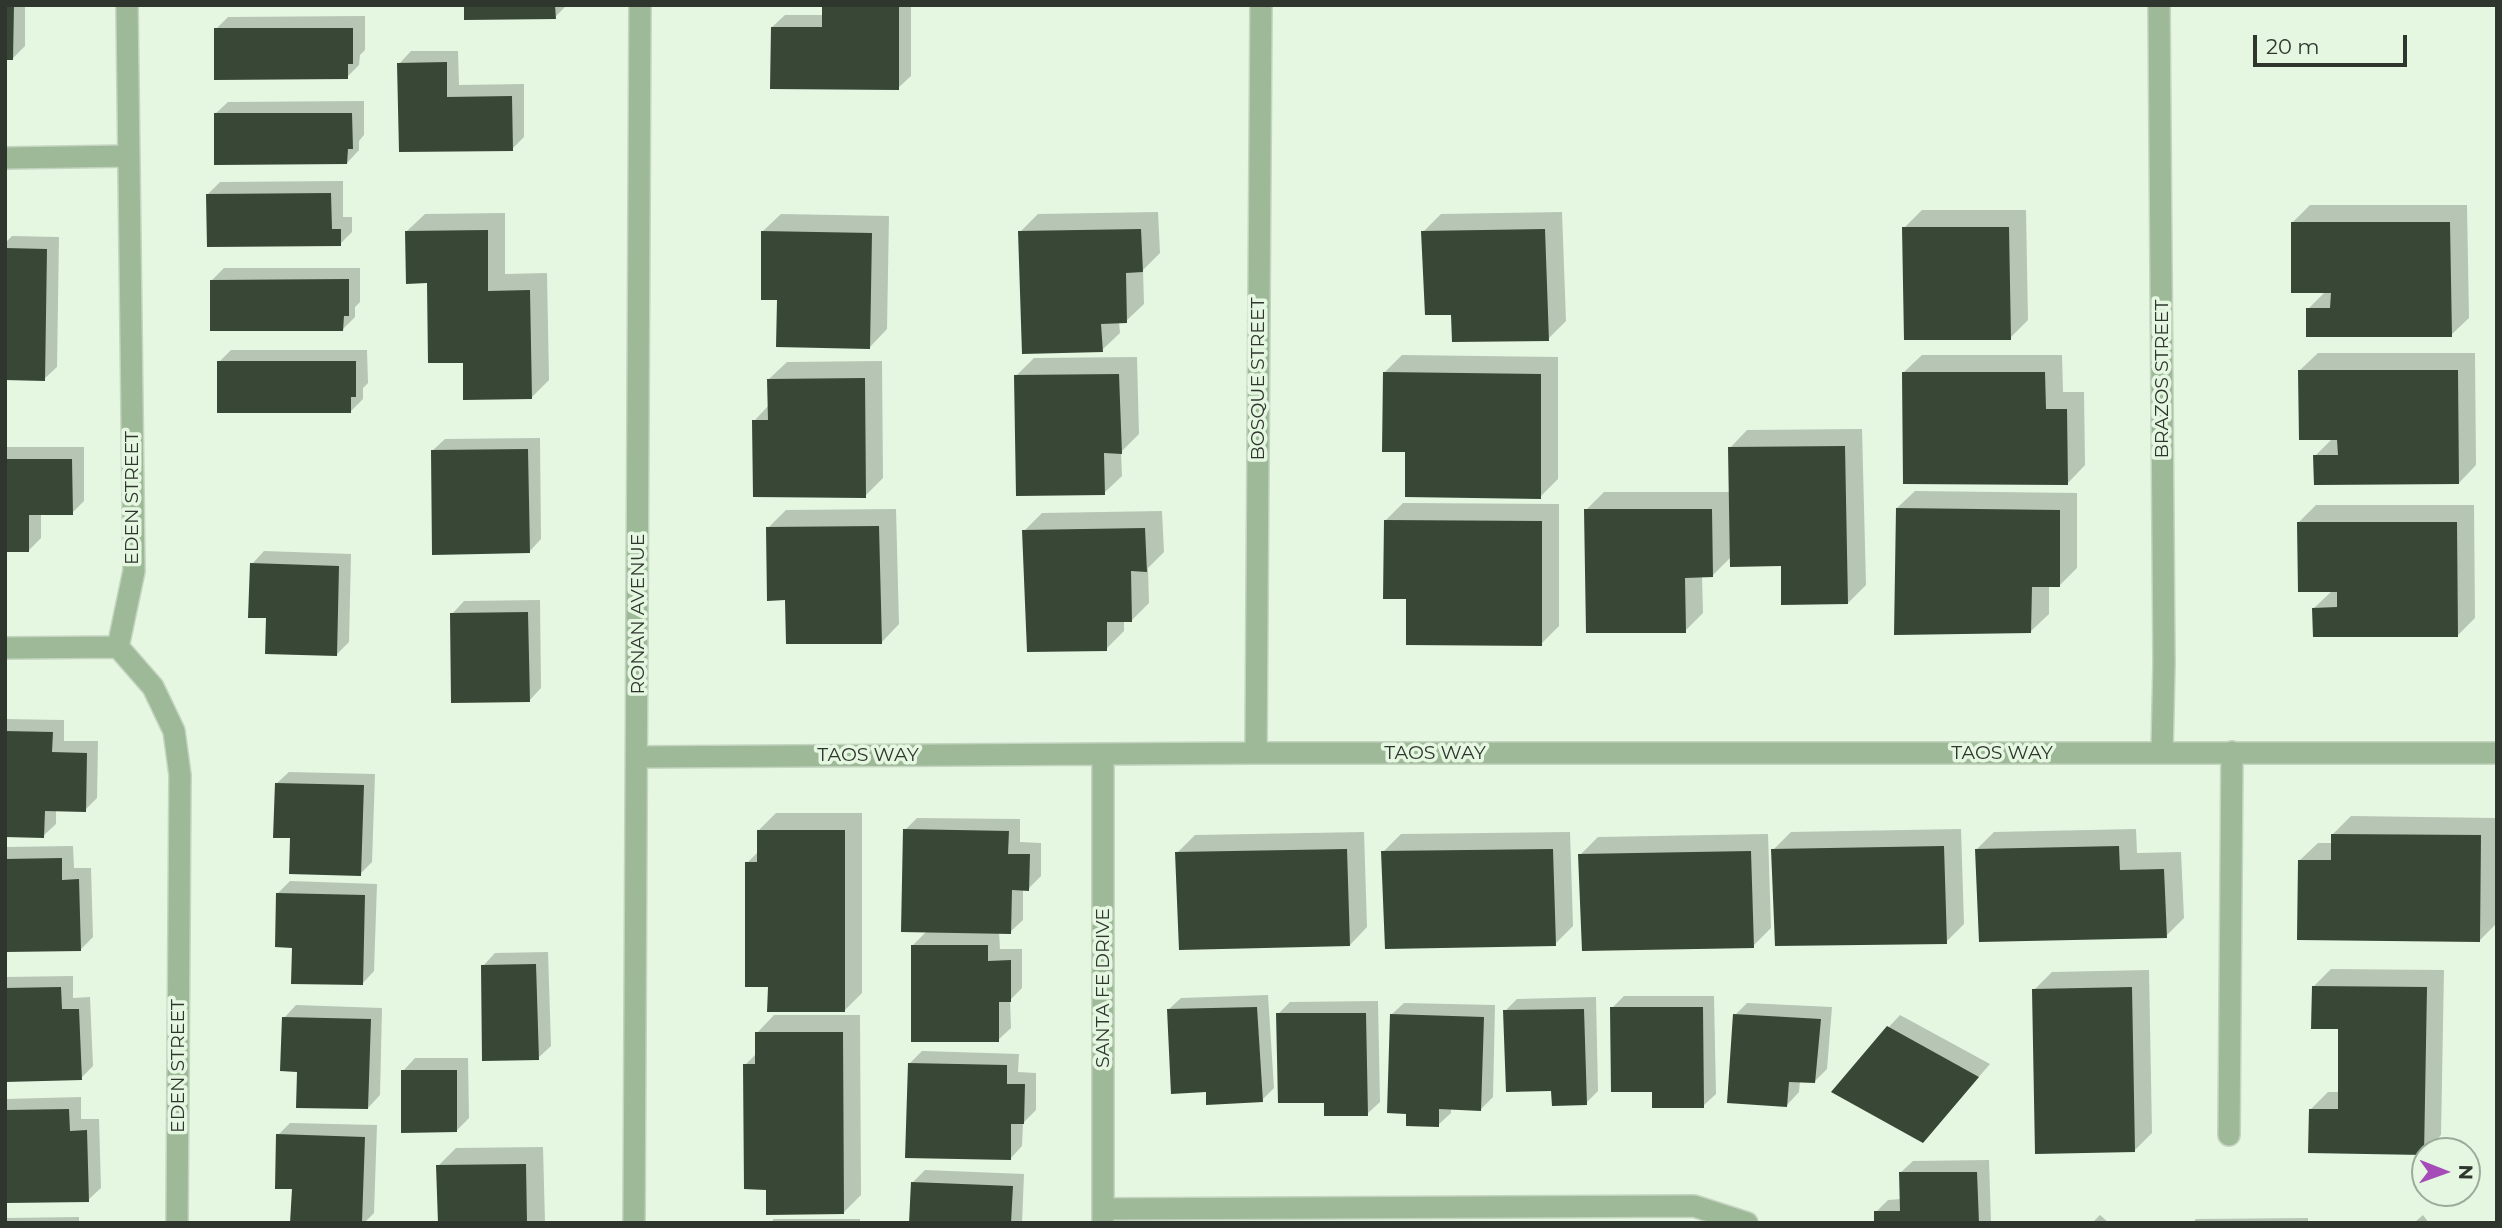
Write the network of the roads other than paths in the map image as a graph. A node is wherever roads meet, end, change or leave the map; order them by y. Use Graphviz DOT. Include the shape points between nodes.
graph roads {
  1 [pos="127,5"];
  2 [pos="640,5"];
  3 [pos="1261,5"];
  4 [pos="2159,5"];
  5 [pos="128,156"];
  6 [pos="5,158"];
  7 [pos="118,647"];
  8 [pos="5,648"];
  9 [pos="2232,752"];
  10 [pos="1256,753"];
  11 [pos="2162,753"];
  12 [pos="2497,753"];
  13 [pos="1103,754"];
  14 [pos="638,757"];
  15 [pos="2229,1135"];
  16 [pos="1103,1216"];
  17 [pos="177,1223"];
  18 [pos="634,1223"];
  19 [pos="1747,1223"];
  1 -- 5 [label="street, EDEN STREET"];
  2 -- 14 [label="street, RONAN AVENUE"];
  3 -- 10 [label="street, BOSQUE STREET"];
  4 -- 11 [label="street, BRAZOS STREET"];
  5 -- 6 [label="street"];
  5 -- 7 [label="street, EDEN STREET" via="134,571"];
  7 -- 8 [label="street"];
  7 -- 17 [label="street, EDEN STREET" via="153,687 174,731 180,775"];
  9 -- 11 [label="street, TAOS WAY"];
  9 -- 12 [label="street, TAOS WAY"];
  9 -- 15 [label="street"];
  10 -- 11 [label="street, TAOS WAY"];
  10 -- 13 [label="street, TAOS WAY"];
  13 -- 14 [label="street, TAOS WAY"];
  13 -- 16 [label="street, SANTA FE DRIVE"];
  14 -- 18 [label="street, RONAN AVENUE"];
  16 -- 19 [label="street" via="1694,1206"];
}
